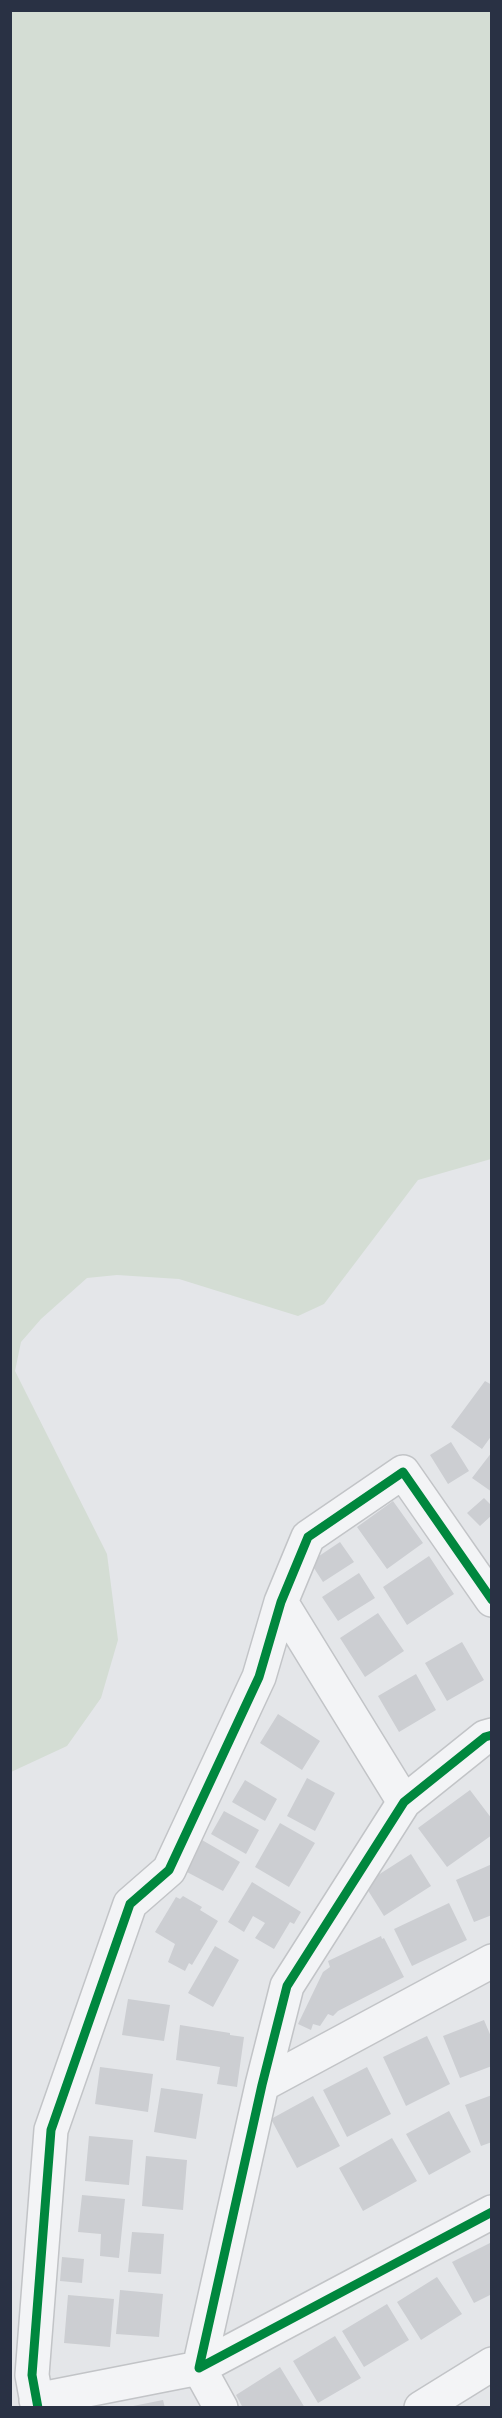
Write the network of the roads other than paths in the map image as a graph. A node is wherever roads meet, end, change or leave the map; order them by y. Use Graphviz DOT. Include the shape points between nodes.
graph roads {
  1 [pos="492,1600"];
  2 [pos="281,1602"];
  3 [pos="492,1735"];
  4 [pos="404,1802"];
  5 [pos="492,1962"];
  6 [pos="262,2085"];
  7 [pos="492,2212"];
  8 [pos="199,2368"];
  9 [pos="489,2370"];
  10 [pos="37,2404"];
  11 [pos="221,2408"];
  12 [pos="421,2408"];
  1 -- 2 [label="street" via="402,1472 308,1537"];
  2 -- 4 [label="street"];
  2 -- 10 [label="street" via="259,1677 169,1870 130,1904 51,2130 32,2375"];
  3 -- 4 [label="street"];
  4 -- 6 [label="street" via="287,1986"];
  5 -- 6 [label="street"];
  6 -- 8 [label="street"];
  7 -- 8 [label="street"];
  8 -- 10 [label="street"];
  8 -- 11 [label="street"];
  9 -- 12 [label="street"];
}
